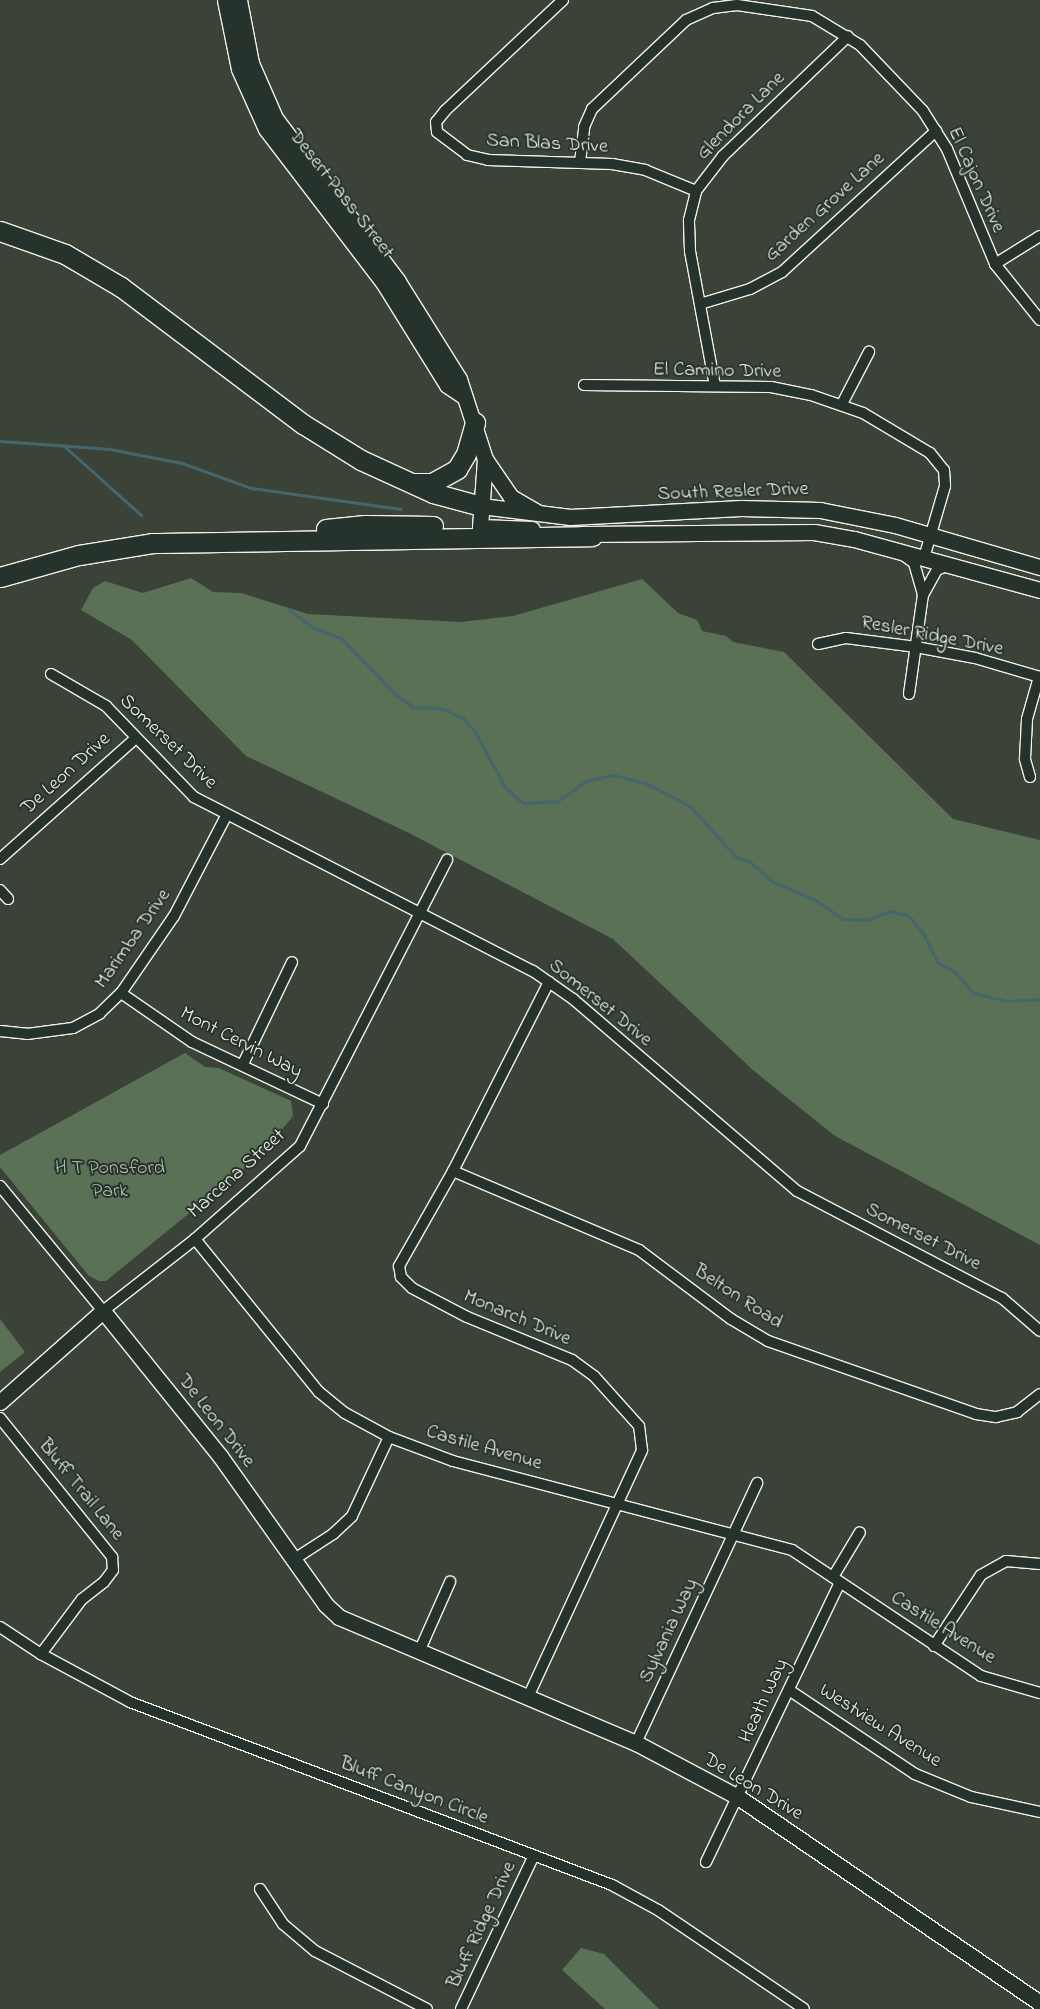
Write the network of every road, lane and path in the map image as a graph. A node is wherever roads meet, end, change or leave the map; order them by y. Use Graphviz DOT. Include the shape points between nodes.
graph roads {
  1 [pos="225,0"];
  2 [pos="239,0"];
  3 [pos="563,0"];
  4 [pos="848,36"];
  5 [pos="936,131"];
  6 [pos="580,162"];
  7 [pos="696,191"];
  8 [pos="0,231"];
  9 [pos="355,234"];
  10 [pos="1040,236"];
  11 [pos="995,264"];
  12 [pos="700,304"];
  13 [pos="1040,320"];
  14 [pos="869,352"];
  15 [pos="584,385"];
  16 [pos="714,386"];
  17 [pos="842,404"];
  18 [pos="475,422"];
  19 [pos="485,459"];
  20 [pos="408,483"];
  21 [pos="480,506"];
  22 [pos="542,516"];
  23 [pos="480,527"];
  24 [pos="592,536"];
  25 [pos="929,537"];
  26 [pos="294,540"];
  27 [pos="898,551"];
  28 [pos="924,558"];
  29 [pos="948,564"];
  30 [pos="1040,567"];
  31 [pos="0,577"];
  32 [pos="1040,590"];
  33 [pos="923,595"];
  34 [pos="818,644"];
  35 [pos="916,647"];
  36 [pos="50,674"];
  37 [pos="1039,677"];
  38 [pos="909,694"];
  39 [pos="136,738"];
  40 [pos="1030,777"];
  41 [pos="226,816"];
  42 [pos="0,859"];
  43 [pos="448,860"];
  44 [pos="0,890"];
  45 [pos="8,899"];
  46 [pos="420,912"];
  47 [pos="292,962"];
  48 [pos="549,982"];
  49 [pos="120,993"];
  50 [pos="0,1031"];
  51 [pos="243,1064"];
  52 [pos="323,1104"];
  53 [pos="453,1171"];
  54 [pos="0,1186"];
  55 [pos="195,1239"];
  56 [pos="103,1311"];
  57 [pos="1040,1331"];
  58 [pos="1040,1394"];
  59 [pos="0,1402"];
  60 [pos="0,1418"];
  61 [pos="389,1437"];
  62 [pos="757,1483"];
  63 [pos="617,1503"];
  64 [pos="860,1532"];
  65 [pos="734,1533"];
  66 [pos="293,1560"];
  67 [pos="1040,1564"];
  68 [pos="837,1580"];
  69 [pos="450,1582"];
  70 [pos="0,1627"];
  71 [pos="934,1646"];
  72 [pos="419,1652"];
  73 [pos="41,1654"];
  74 [pos="789,1690"];
  75 [pos="1040,1693"];
  76 [pos="529,1695"];
  77 [pos="636,1743"];
  78 [pos="738,1797"];
  79 [pos="1040,1812"];
  80 [pos="534,1855"];
  81 [pos="706,1862"];
  82 [pos="260,1889"];
  83 [pos="1040,2003"];
  84 [pos="427,2009"];
  85 [pos="461,2009"];
  86 [pos="804,2009"];
  1 -- 9 [label="street, Desert Pass Street" via="239,69 250,100 282,153"];
  2 -- 9 [label="street, Desert Pass Street" via="252,63 275,118"];
  3 -- 6 [label="street, San Blas Drive" via="445,111 435,125 452,147 467,156 488,160"];
  4 -- 5 [label="street, El Cajon Drive" via="910,95"];
  4 -- 6 [label="street, El Cajon Drive" via="824,22 794,12 737,5 697,14 680,25 596,105 584,127"];
  4 -- 7 [label="street, Glendora Lane" via="722,156"];
  5 -- 11 [label="street, El Cajon Drive"];
  5 -- 12 [label="street, Garden Grove Lane" via="782,272 750,289"];
  6 -- 7 [label="street, San Blas Drive" via="645,170"];
  7 -- 12 [label="street, Glendora Lane" via="689,230"];
  8 -- 20 [label="highway" via="87,266 121,287 303,424 361,460"];
  9 -- 18 [label="street, Desert Pass Street" via="398,280 459,379 462,395"];
  10 -- 11 [label="street"];
  11 -- 13 [label="street, El Cajon Drive"];
  12 -- 16 [label="street, Glendora Lane"];
  14 -- 17 [label="street"];
  15 -- 16 [label="street, El Camino Drive"];
  16 -- 17 [label="street, El Camino Drive" via="771,387"];
  17 -- 25 [label="street, El Camino Drive" via="881,422 939,462 945,486"];
  18 -- 19 [label="street, Desert Pass Street"];
  18 -- 20 [label="highway" via="466,454 457,469 432,483"];
  19 -- 21 [label="street, Desert Pass Street"];
  19 -- 22 [label="street" via="511,497"];
  20 -- 21 [label="highway"];
  21 -- 22 [label="street, South Resler Drive"];
  21 -- 23 [label="street, Desert Pass Street"];
  22 -- 25 [label="street, South Resler Drive" via="792,508 859,516"];
  23 -- 24 [label="street, South Resler Drive" via="567,530"];
  23 -- 26 [label="highway" via="365,525 330,528"];
  24 -- 26 [label="highway"];
  24 -- 27 [label="street, South Resler Drive" via="768,530 814,532"];
  25 -- 28 [label="street, El Camino Drive"];
  25 -- 30 [label="street, South Resler Drive"];
  26 -- 31 [label="highway" via="152,543 34,565"];
  27 -- 28 [label="street, South Resler Drive"];
  27 -- 33 [label="street" via="914,563"];
  28 -- 29 [label="street, South Resler Drive"];
  29 -- 32 [label="street, South Resler Drive"];
  29 -- 33 [label="street" via="937,570"];
  33 -- 35 [label="street"];
  34 -- 35 [label="street, Resler Ridge Drive" via="846,638"];
  35 -- 37 [label="street, Resler Ridge Drive" via="975,658"];
  35 -- 38 [label="street"];
  36 -- 39 [label="street, Somerset Drive" via="91,694"];
  37 -- 40 [label="street" via="1028,719 1025,759"];
  39 -- 41 [label="street, Somerset Drive" via="187,791"];
  39 -- 42 [label="street, De Leon Drive"];
  41 -- 46 [label="street, Somerset Drive"];
  41 -- 49 [label="street, Marimba Drive" via="174,916"];
  43 -- 46 [label="street, Marcena Street"];
  44 -- 45 [label="street"];
  46 -- 48 [label="street, Somerset Drive"];
  46 -- 52 [label="street, Marcena Street"];
  47 -- 51 [label="street"];
  48 -- 53 [label="street, Monarch Drive"];
  48 -- 57 [label="street, Somerset Drive" via="797,1191 1002,1298"];
  49 -- 50 [label="street, Marimba Drive" via="99,1014 73,1028 27,1034"];
  49 -- 51 [label="street, Mont Cervin Way" via="192,1042"];
  51 -- 52 [label="street, Mont Cervin Way"];
  52 -- 55 [label="street, Marcena Street" via="300,1146 282,1165"];
  53 -- 58 [label="street, Belton Road" via="639,1250 731,1319 768,1341 976,1414 996,1417 1017,1412"];
  53 -- 63 [label="street, Monarch Drive" via="402,1258 401,1277 412,1288 467,1317 572,1360 594,1376 639,1426 643,1440"];
  54 -- 56 [label="street, De Leon Drive"];
  55 -- 56 [label="street, Marcena Street"];
  55 -- 61 [label="street, Castile Avenue" via="319,1392 345,1413"];
  56 -- 59 [label="street, Marcena Street"];
  56 -- 66 [label="street, De Leon Drive" via="220,1456"];
  60 -- 73 [label="street, Bluff Trail Lane" via="112,1557 113,1570 78,1604"];
  61 -- 63 [label="street, Castile Avenue" via="453,1461"];
  61 -- 66 [label="street" via="352,1516 333,1534"];
  62 -- 65 [label="street, Sylvania Way"];
  63 -- 65 [label="street, Castile Avenue"];
  63 -- 76 [label="street, Monarch Drive"];
  64 -- 68 [label="street"];
  65 -- 68 [label="street, Castile Avenue" via="792,1550"];
  65 -- 77 [label="street, Sylvania Way"];
  66 -- 72 [label="street, De Leon Drive" via="339,1617"];
  67 -- 71 [label="street" via="1006,1561 981,1575"];
  68 -- 71 [label="street, Castile Avenue"];
  68 -- 74 [label="street, Heath Way"];
  69 -- 72 [label="street"];
  70 -- 73 [label="street, Bluff Canyon Circle"];
  71 -- 75 [label="street, Castile Avenue" via="981,1676 1013,1688"];
  72 -- 76 [label="street, De Leon Drive"];
  73 -- 80 [label="street, Bluff Canyon Circle" via="130,1702"];
  74 -- 78 [label="street, Heath Way"];
  74 -- 79 [label="street, Westview Avenue" via="916,1774 971,1797"];
  76 -- 77 [label="street, De Leon Drive"];
  77 -- 78 [label="street, De Leon Drive"];
  78 -- 81 [label="street, Heath Way"];
  78 -- 83 [label="street, De Leon Drive"];
  80 -- 85 [label="street, Bluff Ridge Drive"];
  80 -- 86 [label="street, Bluff Canyon Circle" via="637,1898"];
  82 -- 84 [label="street" via="283,1924 315,1951"];
}
